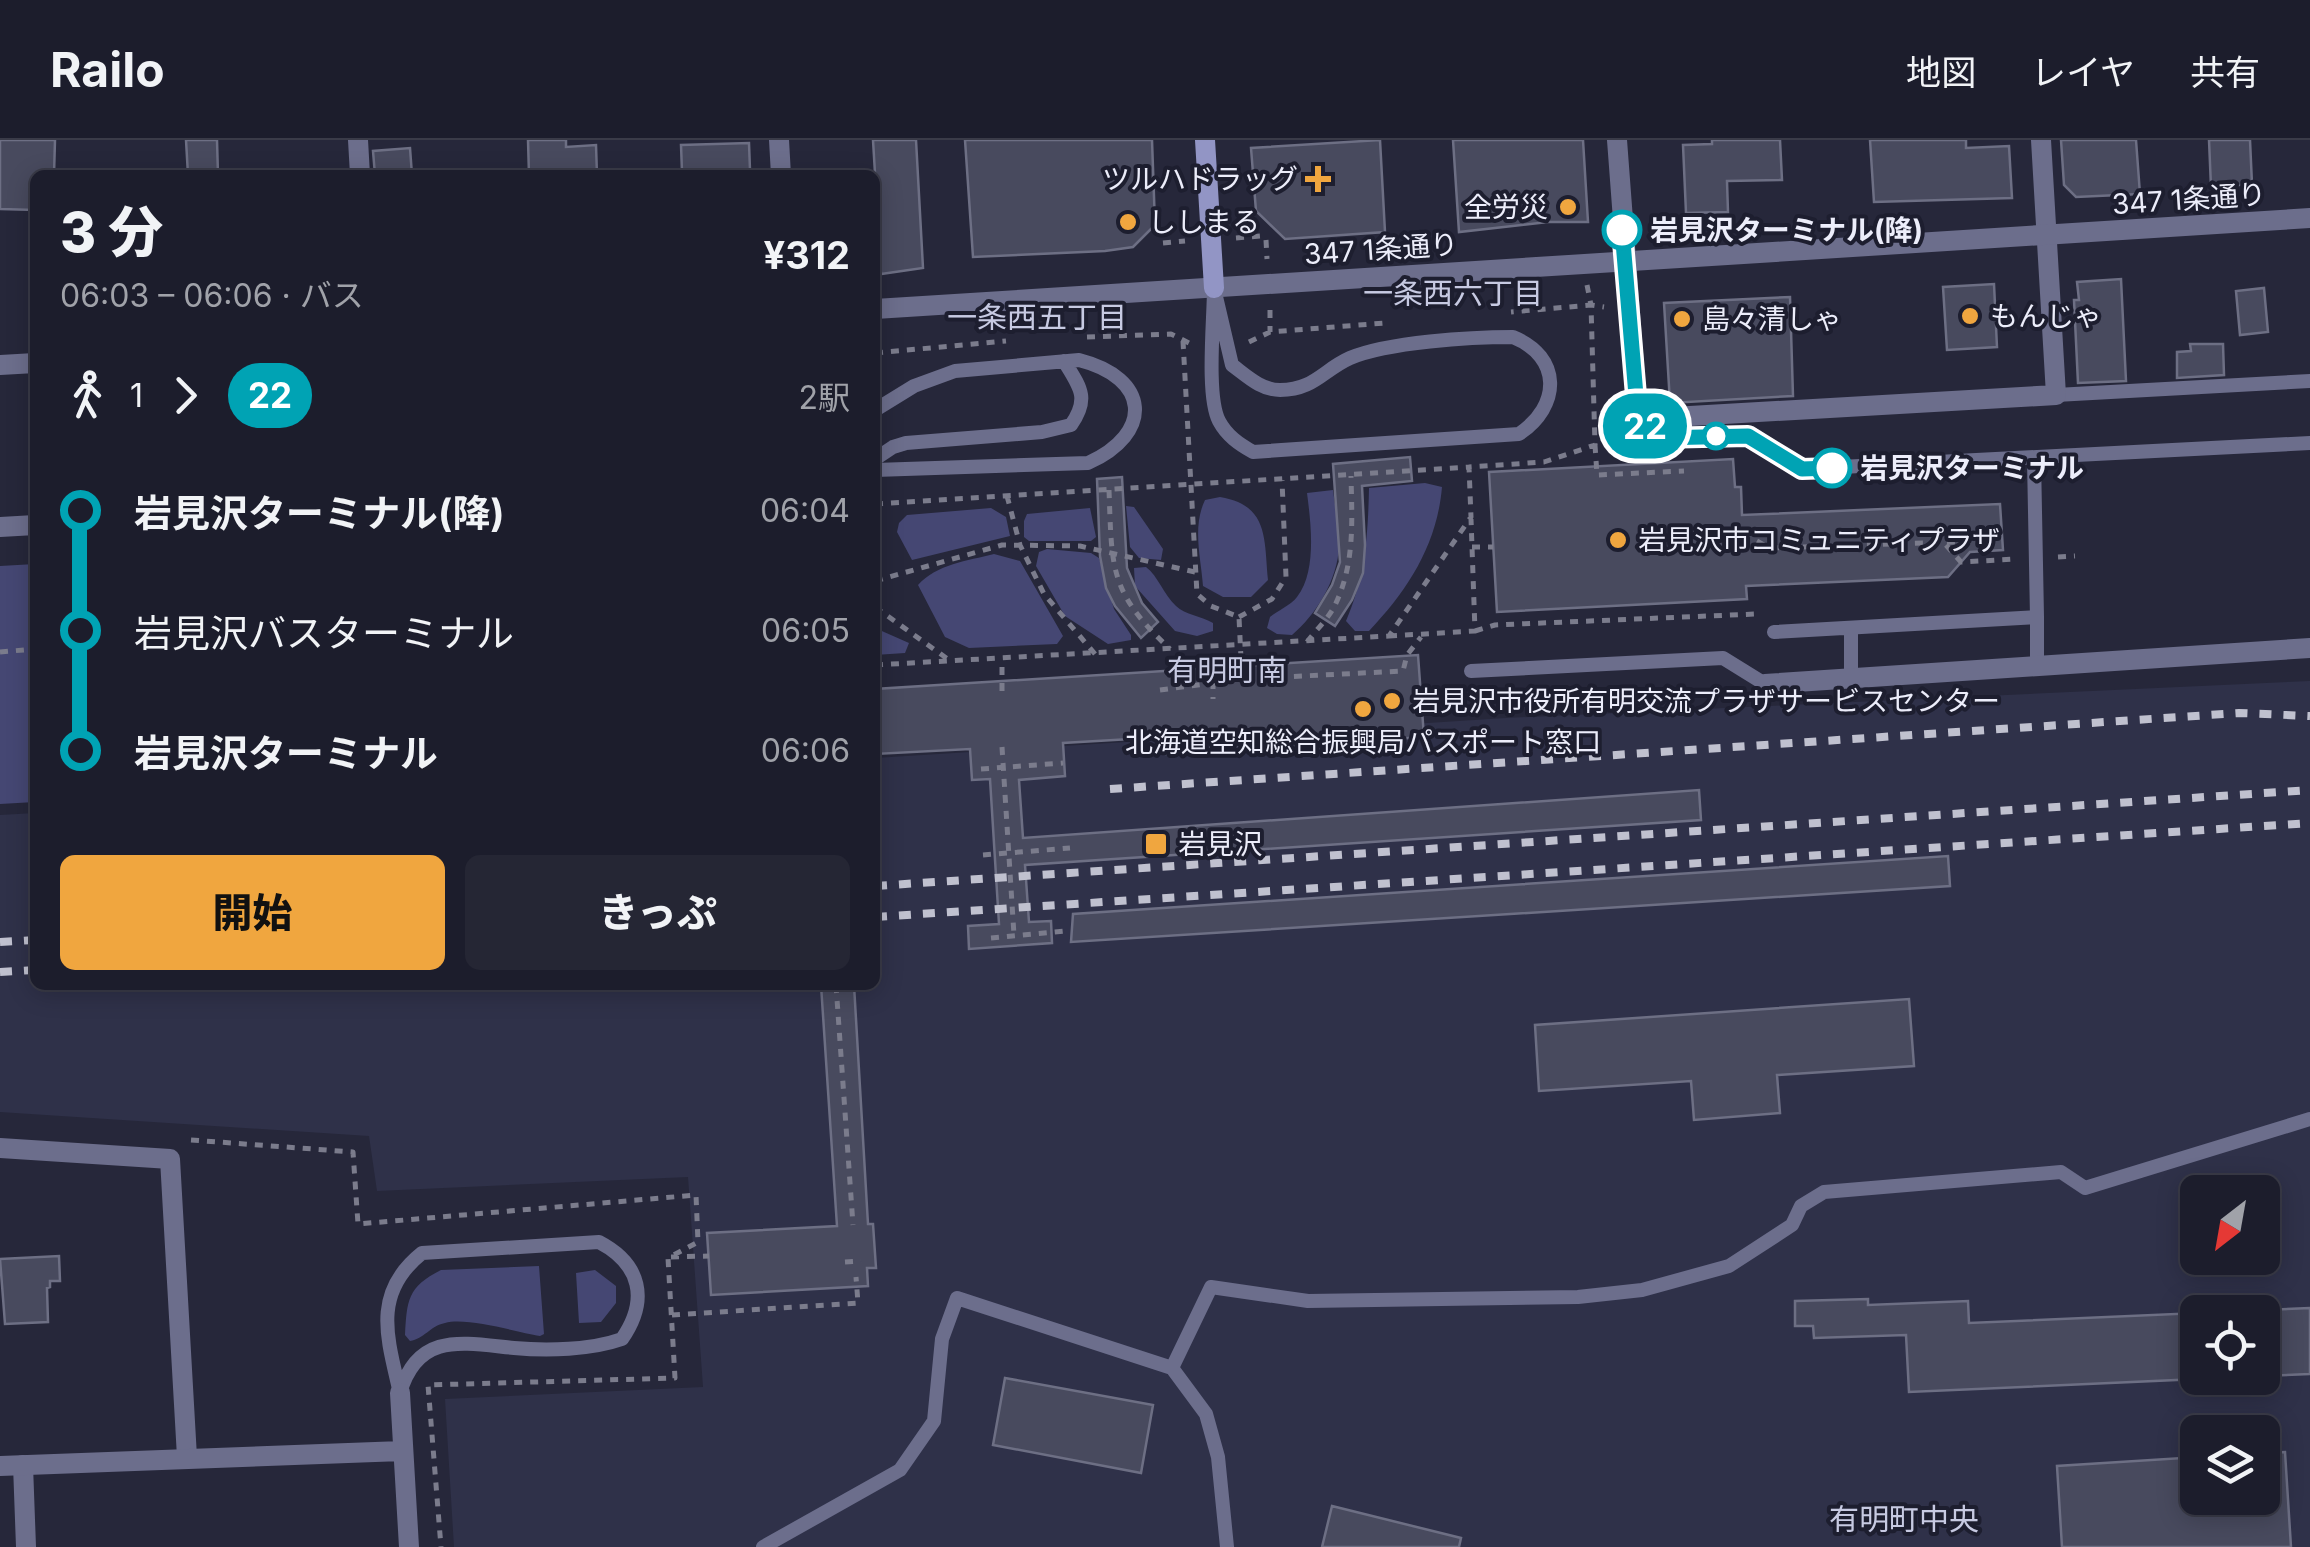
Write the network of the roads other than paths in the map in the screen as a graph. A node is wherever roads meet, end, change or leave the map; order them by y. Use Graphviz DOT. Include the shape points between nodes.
graph roads {
  1 [pos="358,140"];
  2 [pos="779,140"];
  3 [pos="1205,140"];
  4 [pos="1617,140"];
  5 [pos="2040,140"];
  6 [pos="360,170"];
  7 [pos="781,170"];
  8 [pos="2310,218"];
  9 [pos="2047,237"];
  10 [pos="1626,260"];
  11 [pos="1214,288"];
  12 [pos="880,309"];
  13 [pos="1064,361"];
  14 [pos="30,363"];
  15 [pos="0,365"];
  16 [pos="2310,381"];
  17 [pos="2056,394"];
  18 [pos="880,407"];
  19 [pos="1638,419"];
  20 [pos="2310,443"];
  21 [pos="880,456"];
  22 [pos="2034,459"];
  23 [pos="880,470"];
  24 [pos="30,525"];
  25 [pos="0,528"];
  26 [pos="2037,617"];
  27 [pos="1851,628"];
  28 [pos="1774,632"];
  29 [pos="2310,648"];
  30 [pos="2038,666"];
  31 [pos="1471,671"];
  32 [pos="1851,678"];
  33 [pos="1765,684"];
  34 [pos="2310,1120"];
  35 [pos="0,1148"];
  36 [pos="1172,1368"];
  37 [pos="400,1393"];
  38 [pos="402,1450"];
  39 [pos="186,1457"];
  40 [pos="22,1465"];
  41 [pos="0,1466"];
  42 [pos="26,1547"];
  43 [pos="410,1547"];
  44 [pos="763,1547"];
  45 [pos="1227,1547"];
  1 -- 6 [label="street"];
  2 -- 7 [label="street"];
  3 -- 11 [label="main road"];
  4 -- 10 [label="street"];
  5 -- 9 [label="street"];
  8 -- 9 [label="street, 347 1条通り"];
  9 -- 10 [label="street, 347 1条通り"];
  9 -- 17 [label="street"];
  10 -- 11 [label="street, 347 1条通り"];
  10 -- 19 [label="street"];
  11 -- 11 [label="lane" via="1232,365 1263,387 1309,386 1348,358 1382,349 1514,337 1544,356 1550,396 1542,415 1519,434 1253,452 1235,442 1218,419"];
  11 -- 12 [label="street, 347 1条通り"];
  13 -- 18 [label="lane" via="932,377"];
  13 -- 21 [label="lane" via="1081,390 1081,411 1071,426 906,442"];
  13 -- 23 [label="lane" via="1099,365 1128,386 1133,418 1112,452 1088,462"];
  14 -- 15 [label="street"];
  16 -- 17 [label="lane"];
  17 -- 19 [label="street"];
  19 -- 22 [label="lane" via="1657,438 1748,436 1802,469"];
  20 -- 22 [label="lane"];
  22 -- 26 [label="lane"];
  24 -- 25 [label="street"];
  26 -- 27 [label="lane"];
  26 -- 30 [label="lane"];
  27 -- 28 [label="lane"];
  27 -- 32 [label="lane"];
  29 -- 30 [label="street"];
  30 -- 32 [label="street"];
  31 -- 33 [label="lane" via="1723,658"];
  32 -- 33 [label="street"];
  34 -- 36 [label="lane" via="2085,1188 2061,1172 1824,1192 1801,1206 1792,1225 1729,1266 1642,1290 1308,1301 1211,1286"];
  35 -- 39 [label="street" via="170,1159"];
  36 -- 44 [label="lane" via="958,1298 942,1339 934,1421 900,1470"];
  36 -- 45 [label="lane" via="1206,1414 1218,1457"];
  37 -- 37 [label="lane" via="389,1344 390,1292 402,1269 422,1253 599,1242 629,1265 638,1310 622,1339 602,1346 444,1345 407,1370"];
  37 -- 38 [label="street"];
  38 -- 39 [label="street"];
  38 -- 43 [label="street"];
  39 -- 40 [label="street"];
  40 -- 41 [label="street"];
  40 -- 42 [label="street"];
}
